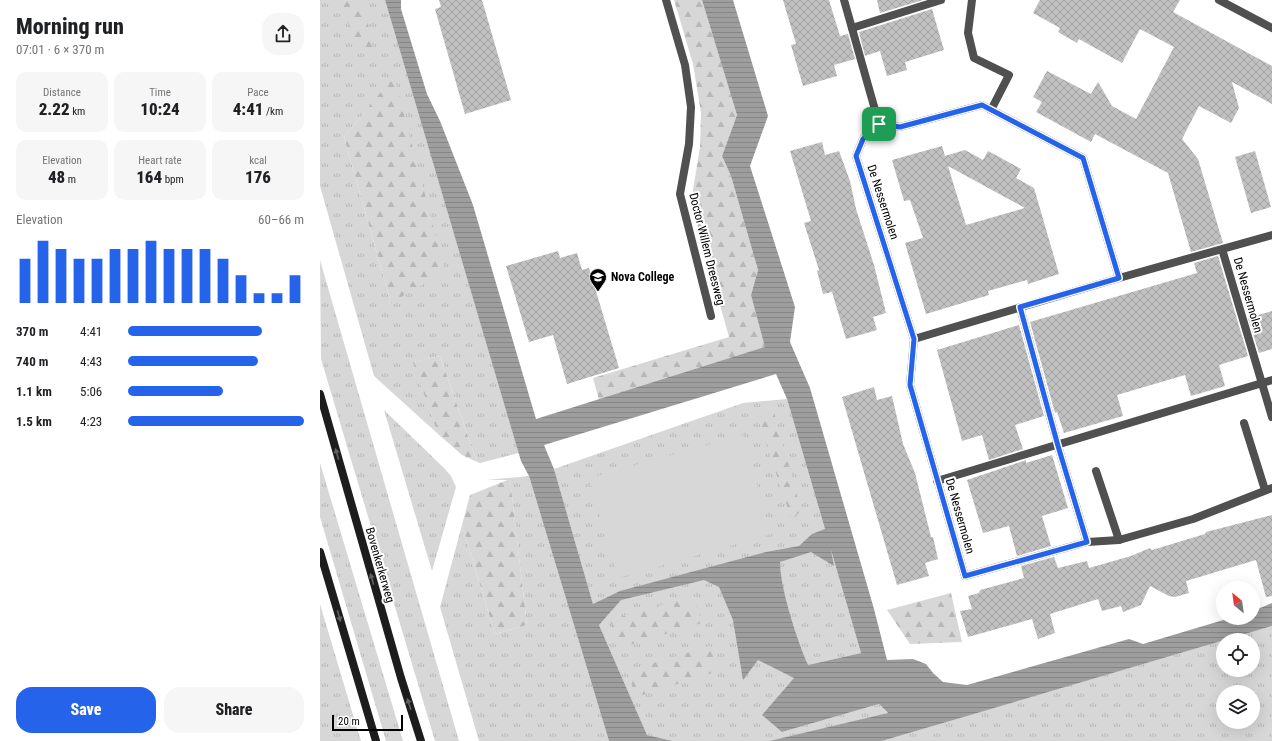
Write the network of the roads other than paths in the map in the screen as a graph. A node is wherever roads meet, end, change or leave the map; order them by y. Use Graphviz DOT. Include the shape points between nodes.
graph roads {
  1 [pos="666,0"];
  2 [pos="844,0"];
  3 [pos="941,0"];
  4 [pos="972,0"];
  5 [pos="1219,0"];
  6 [pos="852,28"];
  7 [pos="1272,28"];
  8 [pos="992,110"];
  9 [pos="879,124"];
  10 [pos="1272,235"];
  11 [pos="1222,249"];
  12 [pos="1119,278"];
  13 [pos="1020,307"];
  14 [pos="711,316"];
  15 [pos="914,339"];
  16 [pos="1272,380"];
  17 [pos="1262,383"];
  18 [pos="320,394"];
  19 [pos="1272,418"];
  20 [pos="1244,423"];
  21 [pos="1058,446"];
  22 [pos="1096,471"];
  23 [pos="938,481"];
  24 [pos="1268,489"];
  25 [pos="1119,540"];
  26 [pos="1087,542"];
  27 [pos="320,552"];
  28 [pos="376,741"];
  29 [pos="421,741"];
  1 -- 14 [label="street, Doctor Willem Dreesweg" via="685,65 691,107 680,194"];
  2 -- 6 [label="street"];
  3 -- 6 [label="street"];
  4 -- 8 [label="street" via="968,33 974,58 1009,75"];
  5 -- 7 [label="street"];
  6 -- 9 [label="street"];
  8 -- 9 [label="street" via="982,105 900,127"];
  8 -- 12 [label="street" via="1083,158"];
  9 -- 15 [label="street, De Nessermolen" via="863,139 856,156"];
  10 -- 11 [label="street, De Nessermolen"];
  11 -- 12 [label="street, De Nessermolen"];
  11 -- 17 [label="street, De Nessermolen"];
  12 -- 13 [label="street, De Nessermolen"];
  13 -- 15 [label="street, De Nessermolen"];
  13 -- 21 [label="street"];
  15 -- 23 [label="street, De Nessermolen" via="910,385"];
  16 -- 17 [label="street"];
  17 -- 19 [label="street, De Nessermolen"];
  17 -- 21 [label="street"];
  29 -- 18 [label="main road, Bovenkerkerweg, one-way" via="400,678"];
  20 -- 24 [label="street, De Nessermolen"];
  21 -- 23 [label="street"];
  21 -- 26 [label="street"];
  22 -- 25 [label="street"];
  23 -- 26 [label="street, De Nessermolen" via="965,576"];
  24 -- 25 [label="street, De Nessermolen" via="1193,519"];
  25 -- 26 [label="street, De Nessermolen"];
  27 -- 28 [label="main road, one-way"];
}
